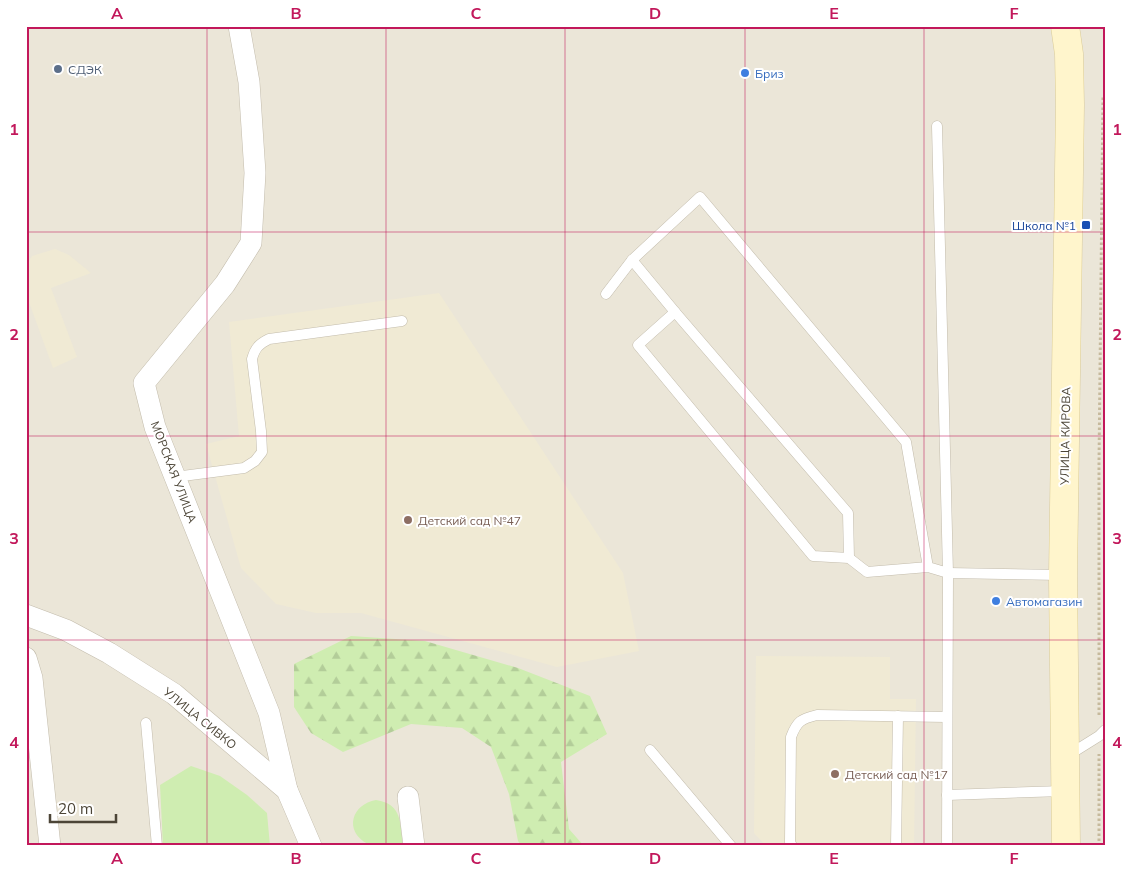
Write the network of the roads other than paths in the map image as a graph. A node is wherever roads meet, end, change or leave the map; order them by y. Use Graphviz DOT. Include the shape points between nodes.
graph roads {
  1 [pos="239,26"];
  2 [pos="1065,26"];
  3 [pos="937,126"];
  4 [pos="632,260"];
  5 [pos="606,294"];
  6 [pos="675,312"];
  7 [pos="402,321"];
  8 [pos="175,477"];
  9 [pos="849,558"];
  10 [pos="928,567"];
  11 [pos="948,573"];
  12 [pos="1063,576"];
  13 [pos="26,615"];
  14 [pos="26,658"];
  15 [pos="898,716"];
  16 [pos="947,717"];
  17 [pos="146,723"];
  18 [pos="1102,733"];
  19 [pos="650,750"];
  20 [pos="1064,758"];
  21 [pos="287,790"];
  22 [pos="1065,791"];
  23 [pos="947,795"];
  24 [pos="408,797"];
  25 [pos="50,846"];
  26 [pos="157,846"];
  27 [pos="311,846"];
  28 [pos="414,846"];
  29 [pos="731,846"];
  30 [pos="792,846"];
  31 [pos="896,846"];
  32 [pos="947,846"];
  33 [pos="1066,846"];
  1 -- 8 [label="street, МОРСКАЯ УЛИЦА" via="249,82 255,173 251,243 225,284 144,383 155,427"];
  2 -- 12 [label="street, УЛИЦА КИРОВА" via="1070,105"];
  3 -- 11 [label="lane"];
  4 -- 5 [label="lane"];
  4 -- 6 [label="lane"];
  4 -- 10 [label="lane" via="700,197 906,442"];
  6 -- 9 [label="lane" via="848,513"];
  6 -- 9 [label="lane" via="638,345 813,556"];
  7 -- 8 [label="lane" via="269,339 259,345 252,359 262,452 244,468"];
  8 -- 21 [label="street, МОРСКАЯ УЛИЦА" via="269,714"];
  9 -- 10 [label="lane" via="868,572"];
  10 -- 11 [label="lane"];
  11 -- 12 [label="lane"];
  11 -- 16 [label="lane"];
  12 -- 20 [label="street, УЛИЦА КИРОВА"];
  13 -- 21 [label="street, УЛИЦА СИВКО" via="66,630 174,694"];
  14 -- 25 [label="street" via="32,678"];
  15 -- 16 [label="lane"];
  15 -- 30 [label="lane" via="817,715 802,719 795,727 791,737"];
  15 -- 31 [label="lane"];
  16 -- 23 [label="lane"];
  17 -- 26 [label="lane"];
  18 -- 20 [label="lane"];
  19 -- 29 [label="lane"];
  20 -- 22 [label="street, УЛИЦА КИРОВА"];
  21 -- 27 [label="street, УЛИЦА СИВКО"];
  22 -- 23 [label="lane"];
  22 -- 33 [label="street, УЛИЦА КИРОВА"];
  23 -- 32 [label="lane"];
  24 -- 28 [label="street"];
}
